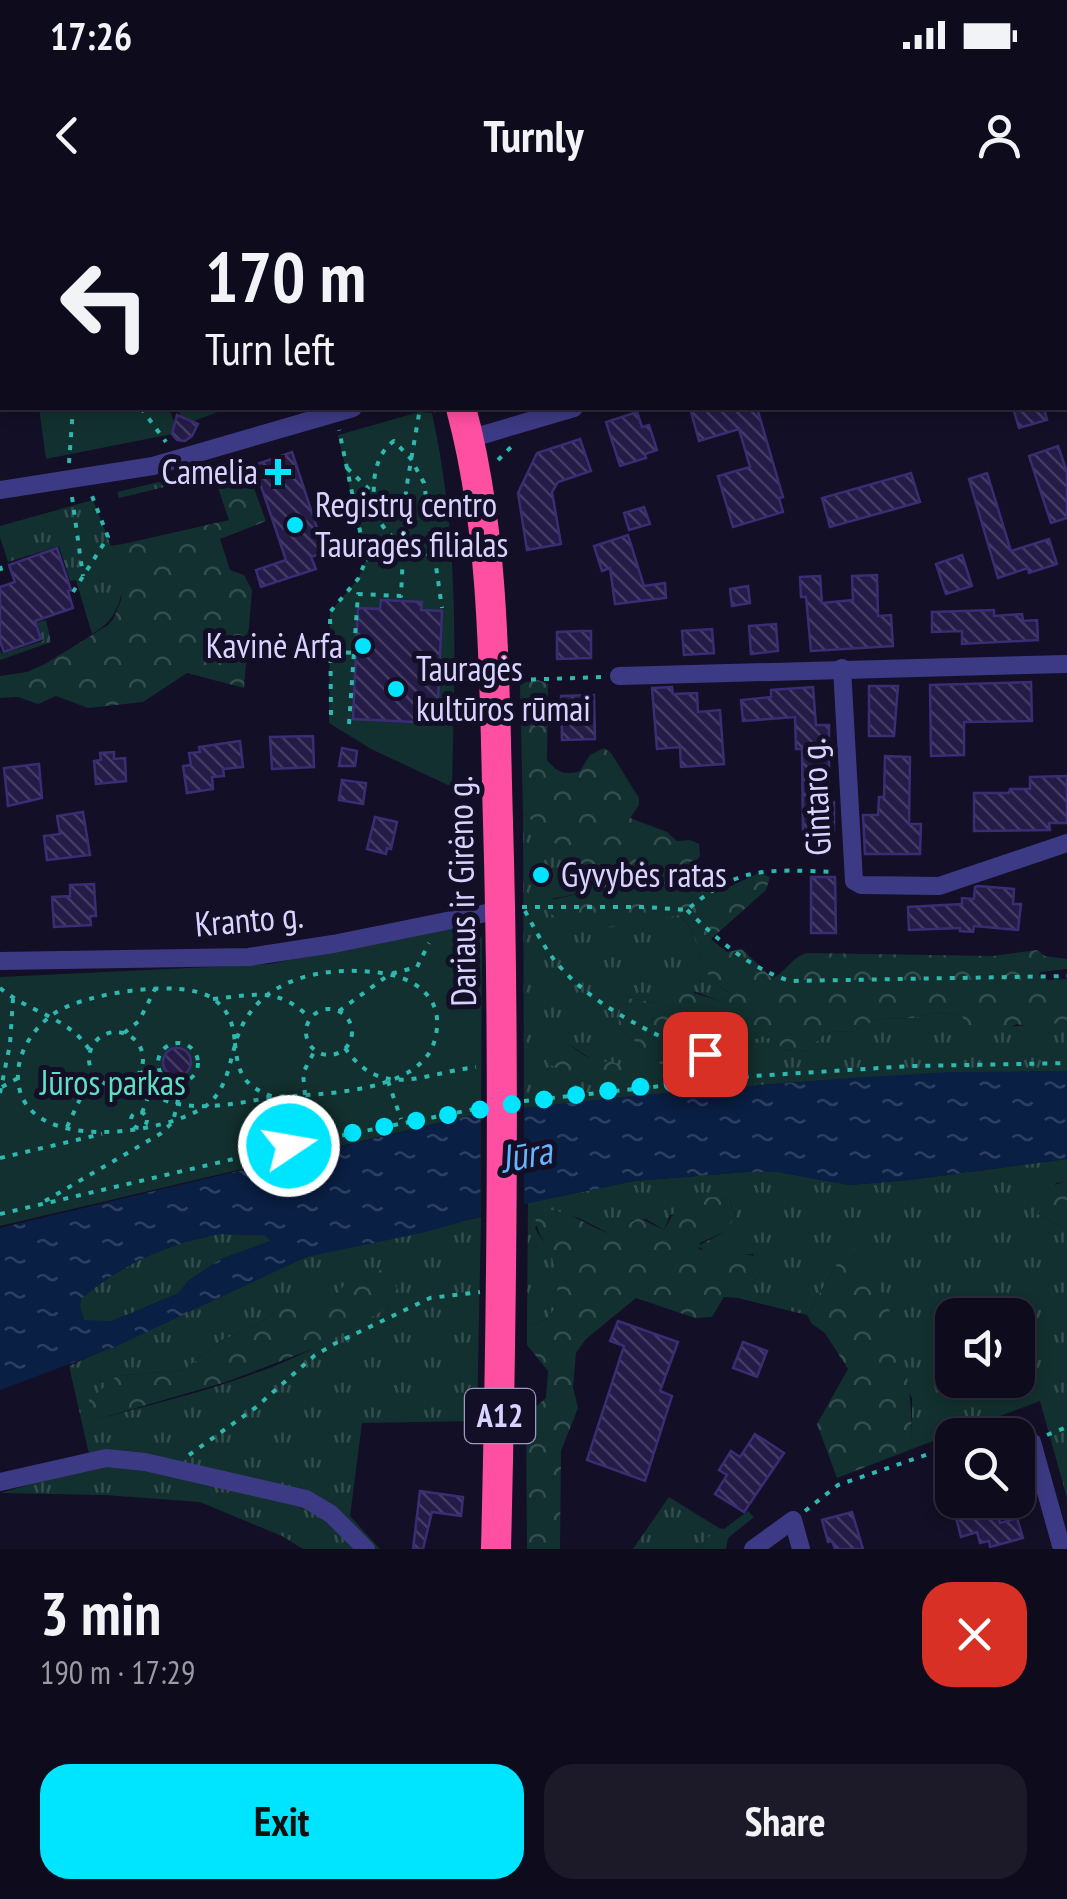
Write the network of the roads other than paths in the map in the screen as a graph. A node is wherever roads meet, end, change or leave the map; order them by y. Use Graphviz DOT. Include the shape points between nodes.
graph roads {
  1 [pos="345,410"];
  2 [pos="462,410"];
  3 [pos="567,410"];
  4 [pos="469,439"];
  5 [pos="0,490"];
  6 [pos="1067,664"];
  7 [pos="842,668"];
  8 [pos="619,676"];
  9 [pos="1067,843"];
  10 [pos="501,910"];
  11 [pos="0,961"];
  12 [pos="1035,1453"];
  13 [pos="0,1482"];
  14 [pos="366,1549"];
  15 [pos="496,1549"];
  16 [pos="753,1549"];
  17 [pos="801,1549"];
  18 [pos="1062,1549"];
  1 -- 5 [label="street" via="154,466"];
  2 -- 4 [label="highway, Dariaus ir Girėno g. / A12"];
  3 -- 4 [label="street"];
  4 -- 10 [label="highway, Dariaus ir Girėno g. / A12" via="491,621"];
  6 -- 7 [label="street"];
  7 -- 8 [label="street"];
  7 -- 9 [label="street, Gintaro g." via="854,881 939,886"];
  10 -- 11 [label="street, Kranto g." via="249,957"];
  10 -- 15 [label="highway, Dariaus ir Girėno g. / A12"];
  12 -- 18 [label="street"];
  13 -- 14 [label="street" via="106,1458 176,1468 306,1499"];
  16 -- 17 [label="street" via="793,1520"];
}
